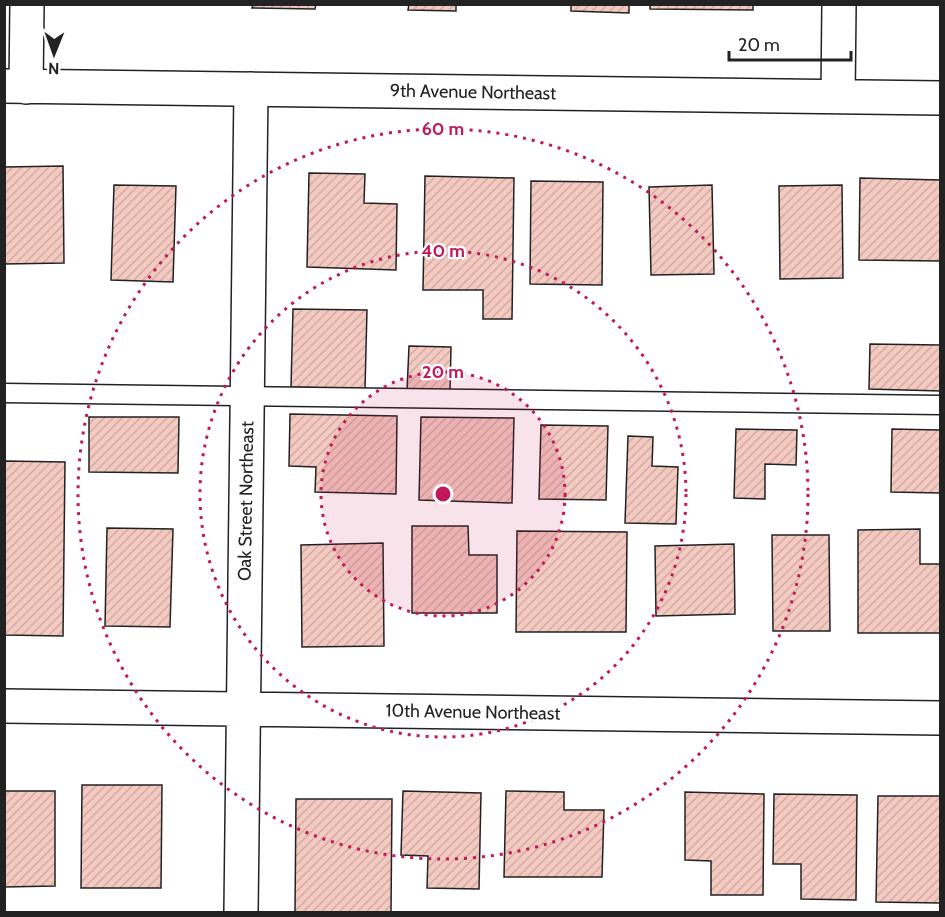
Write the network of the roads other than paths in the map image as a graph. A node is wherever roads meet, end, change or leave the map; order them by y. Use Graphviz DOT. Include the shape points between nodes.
graph roads {
  1 [pos="27,4"];
  2 [pos="839,4"];
  3 [pos="15,87"];
  4 [pos="251,89"];
  5 [pos="838,96"];
  6 [pos="940,98"];
  7 [pos="4,393"];
  8 [pos="248,396"];
  9 [pos="940,405"];
  10 [pos="4,706"];
  11 [pos="244,709"];
  12 [pos="940,718"];
  13 [pos="241,912"];
  1 -- 3 [label="street"];
  2 -- 5 [label="street"];
  3 -- 4 [label="street, 9th Avenue Northeast"];
  4 -- 5 [label="street, 9th Avenue Northeast"];
  4 -- 8 [label="street, Oak Street Northeast"];
  5 -- 6 [label="street, 9th Avenue Northeast"];
  7 -- 8 [label="lane"];
  8 -- 9 [label="lane"];
  8 -- 11 [label="street, Oak Street Northeast"];
  10 -- 11 [label="street, 10th Avenue Northeast"];
  11 -- 12 [label="street, 10th Avenue Northeast"];
  11 -- 13 [label="street, Oak Street Northeast"];
}
